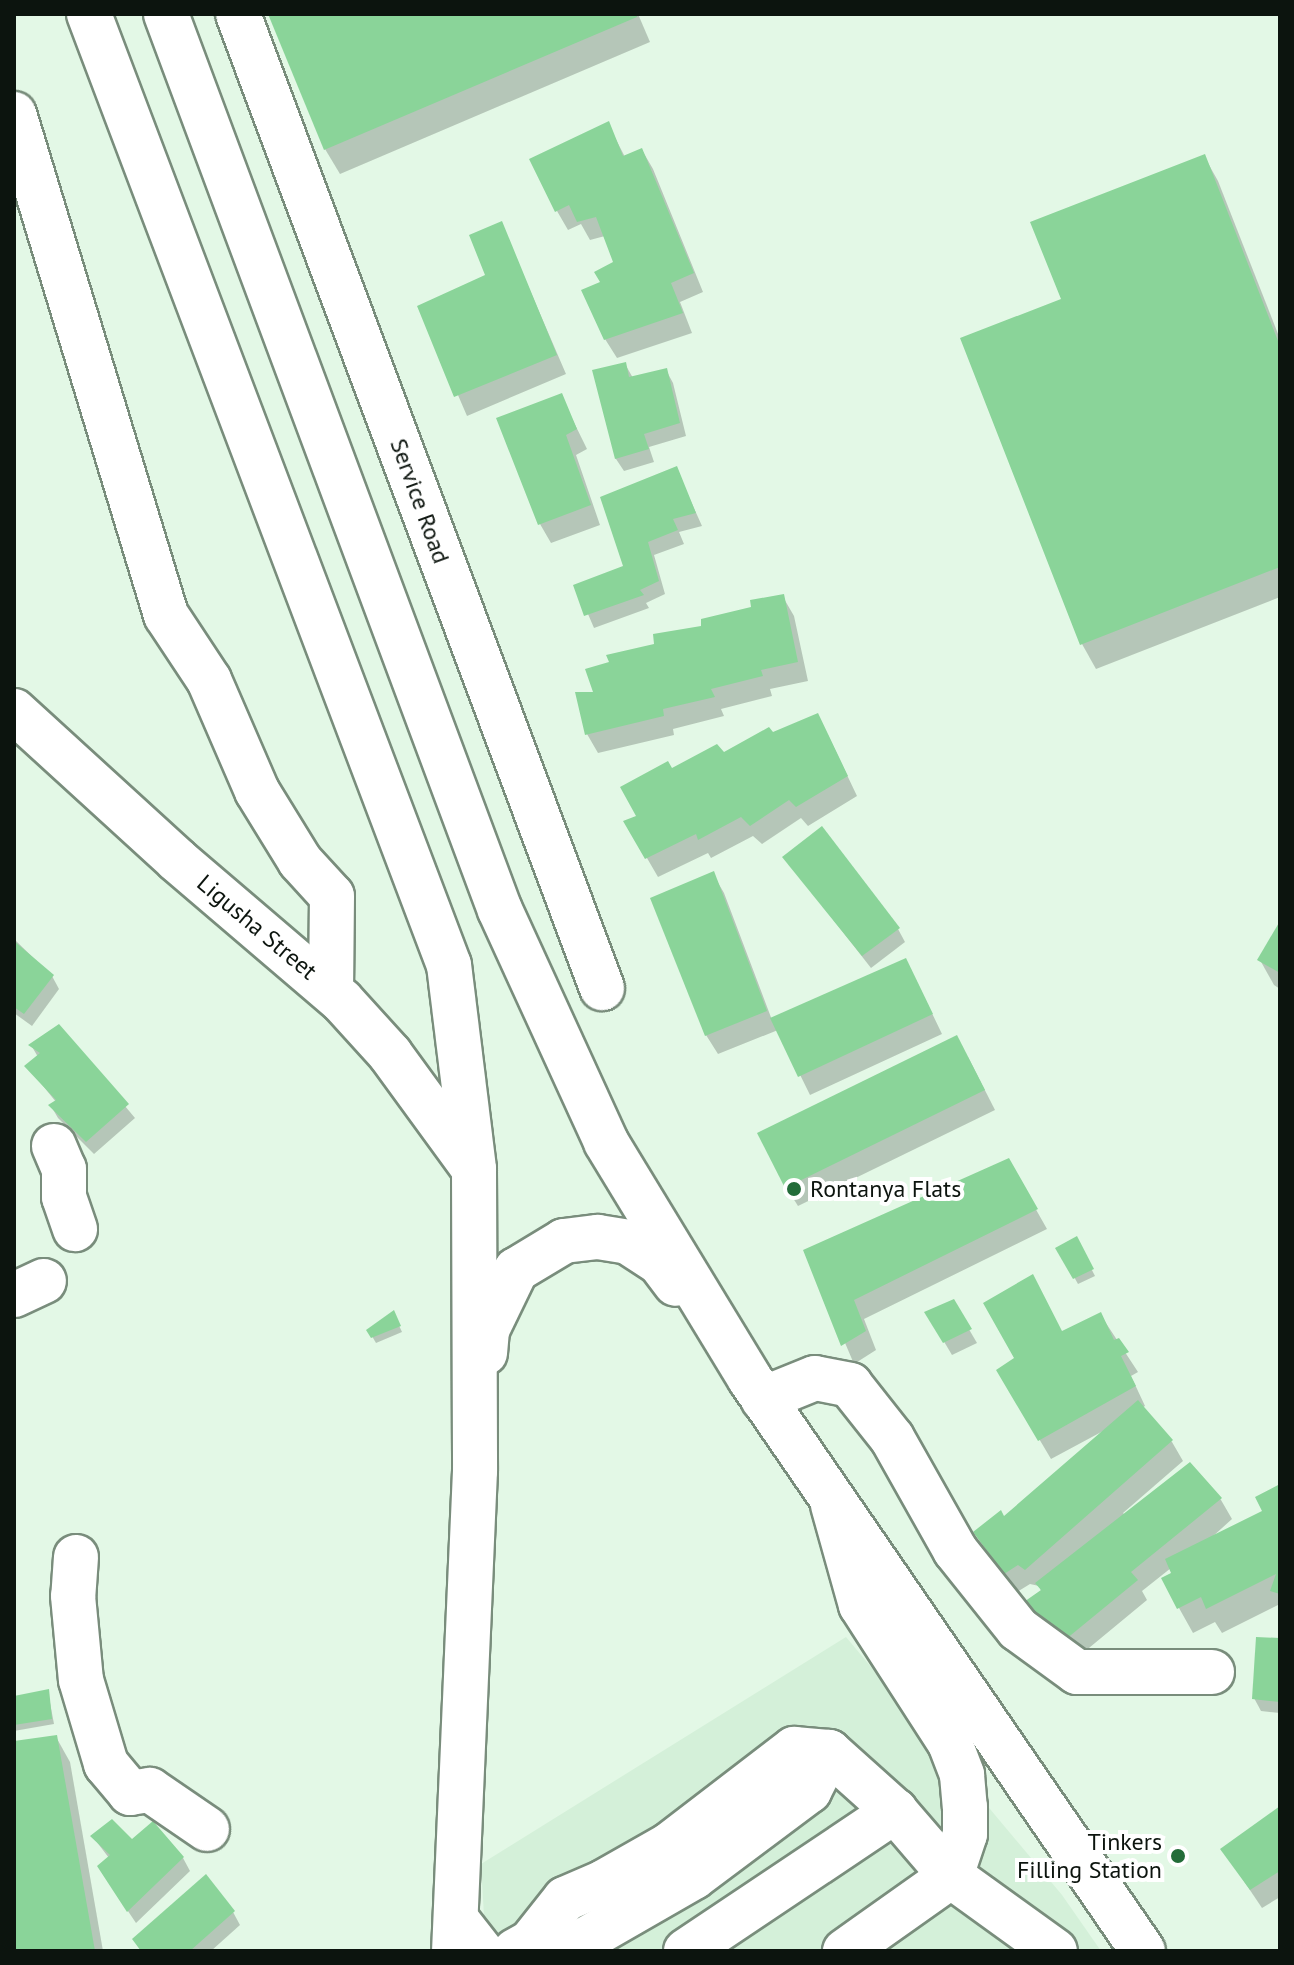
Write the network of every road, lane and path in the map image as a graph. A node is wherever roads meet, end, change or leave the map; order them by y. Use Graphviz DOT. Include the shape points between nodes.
graph roads {
  1 [pos="89,14"];
  2 [pos="166,14"];
  3 [pos="238,14"];
  4 [pos="14,114"];
  5 [pos="14,711"];
  6 [pos="602,988"];
  7 [pos="331,990"];
  8 [pos="54,1146"];
  9 [pos="474,1169"];
  10 [pos="75,1229"];
  11 [pos="756,1389"];
  12 [pos="475,1471"];
  13 [pos="831,1499"];
  14 [pos="76,1557"];
  15 [pos="1212,1672"];
  16 [pos="895,1811"];
  17 [pos="207,1829"];
  18 [pos="951,1876"];
  19 [pos="464,1940"];
  20 [pos="523,1947"];
  21 [pos="686,1951"];
  22 [pos="845,1951"];
  23 [pos="1055,1951"];
  24 [pos="1143,1951"];
  1 -- 9 [label="main road" via="449,965"];
  2 -- 11 [label="main road" via="500,910 606,1142"];
  3 -- 6 [label="main road, Service Road"];
  4 -- 7 [label="main road" via="166,615 209,680 257,791 300,861 332,896"];
  5 -- 7 [label="main road, Ligusha Street" via="177,860"];
  7 -- 9 [label="main road, Ligusha Street" via="390,1054"];
  8 -- 10 [label="main road" via="64,1169 64,1197"];
  9 -- 12 [label="main road"];
  11 -- 12 [label="main road" via="660,1263 628,1242 598,1237 564,1241 516,1270 487,1330"];
  11 -- 13 [label="main road"];
  11 -- 15 [label="main road" via="815,1378 850,1385 892,1438 955,1550 1018,1629 1077,1672"];
  12 -- 19 [label="main road"];
  13 -- 18 [label="main road" via="861,1605 950,1743 962,1775 965,1834"];
  13 -- 24 [label="main road"];
  14 -- 17 [label="main road" via="73,1596 81,1680 106,1764 130,1793 150,1790"];
  16 -- 18 [label="main road"];
  16 -- 20 [label="main road" via="829,1752 794,1749 669,1845 565,1899"];
  16 -- 21 [label="main road"];
  18 -- 22 [label="main road"];
  18 -- 23 [label="main road"];
}
